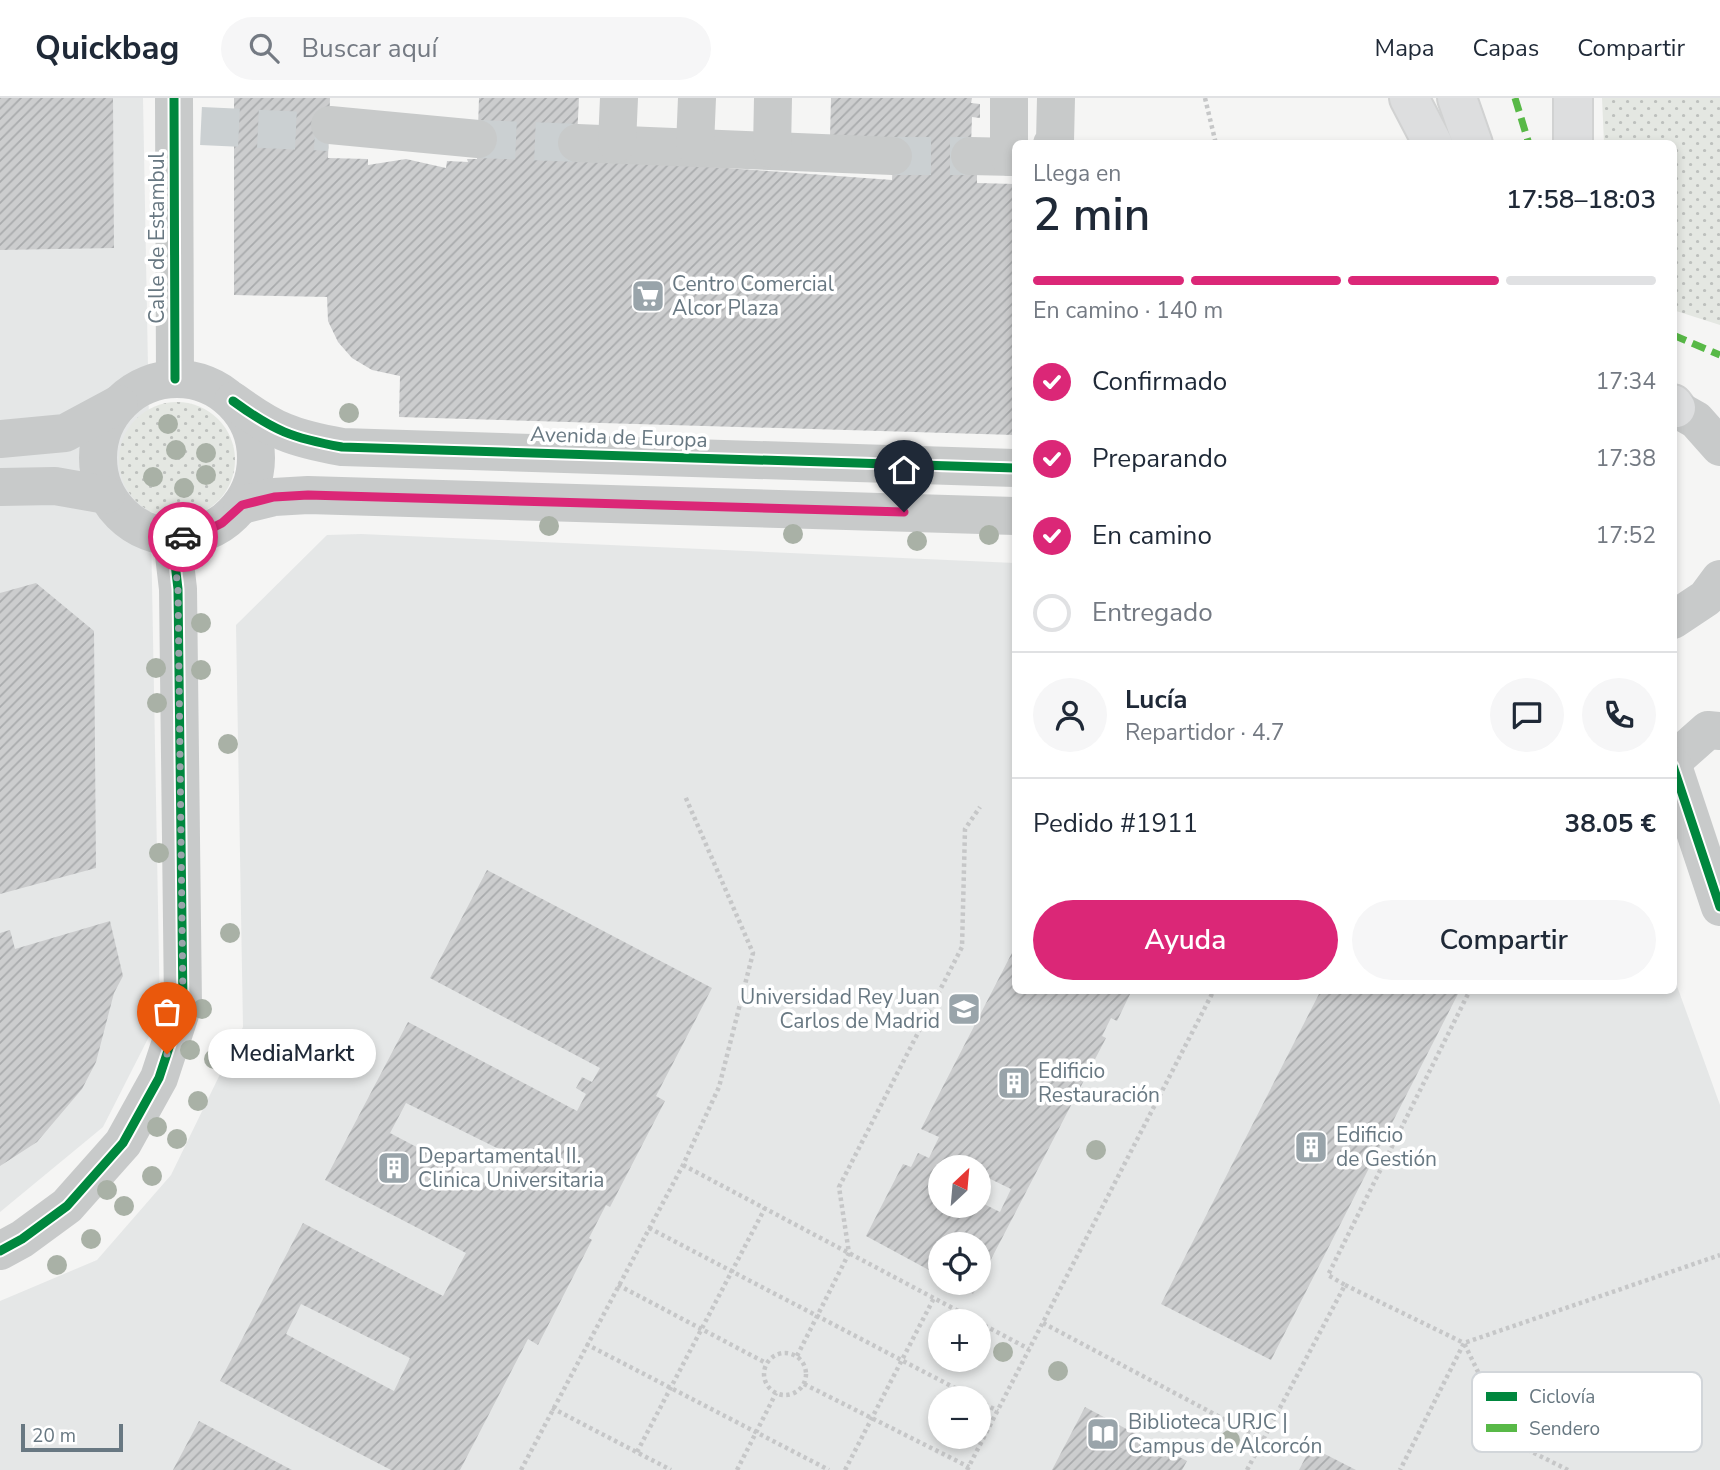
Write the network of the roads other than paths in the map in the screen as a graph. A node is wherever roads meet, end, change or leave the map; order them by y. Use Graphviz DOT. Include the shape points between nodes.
graph roads {
  1 [pos="619,98"];
  2 [pos="697,98"];
  3 [pos="773,98"];
  4 [pos="1009,98"];
  5 [pos="1056,98"];
  6 [pos="1409,98"];
  7 [pos="1457,98"];
  8 [pos="1573,98"];
  9 [pos="183,116"];
  10 [pos="335,130"];
  11 [pos="478,139"];
  12 [pos="1055,140"];
  13 [pos="1431,140"];
  14 [pos="1472,140"];
  15 [pos="1573,140"];
  16 [pos="617,143"];
  17 [pos="577,144"];
  18 [pos="695,146"];
  19 [pos="772,149"];
  20 [pos="892,156"];
  21 [pos="970,156"];
  22 [pos="1012,157"];
  23 [pos="175,379"];
  24 [pos="233,401"];
  25 [pos="119,404"];
  26 [pos="1677,409"];
  27 [pos="0,439"];
  28 [pos="1720,447"];
  29 [pos="1012,468"];
  30 [pos="0,487"];
  31 [pos="106,495"];
  32 [pos="242,505"];
  33 [pos="1012,516"];
  34 [pos="172,538"];
  35 [pos="1720,579"];
  36 [pos="1677,617"];
  37 [pos="1720,731"];
  38 [pos="1677,759"];
  39 [pos="1677,775"];
  40 [pos="1720,907"];
  41 [pos="0,1251"];
  1 -- 16 [label="street"];
  2 -- 18 [label="street"];
  3 -- 19 [label="street"];
  4 -- 22 [label="street"];
  5 -- 12 [label="street"];
  6 -- 13 [label="highway"];
  7 -- 14 [label="highway"];
  8 -- 15 [label="highway"];
  9 -- 23 [label="street, Calle de Estambul"];
  10 -- 11 [label="street"];
  16 -- 17 [label="street"];
  16 -- 18 [label="street"];
  18 -- 19 [label="street"];
  19 -- 20 [label="street"];
  21 -- 22 [label="street"];
  23 -- 24 [label="street" via="216,388"];
  23 -- 25 [label="street" via="135,390"];
  24 -- 29 [label="street, Avenida de Europa" via="269,427 295,438 342,447"];
  24 -- 32 [label="street" via="246,419 257,463"];
  25 -- 27 [label="street" via="65,433"];
  25 -- 31 [label="street" via="105,424 98,447 98,472"];
  26 -- 28 [label="street" via="1696,420"];
  30 -- 31 [label="street" via="55,486"];
  31 -- 34 [label="street" via="123,517 145,531"];
  32 -- 33 [label="street" via="308,495"];
  32 -- 34 [label="street" via="222,523 198,535"];
  34 -- 41 [label="street" via="178,603 183,1005 159,1078 123,1143 67,1206"];
  35 -- 36 [label="street" via="1706,598"];
  37 -- 38 [label="street" via="1708,730"];
  39 -- 40 [label="street"];
}
